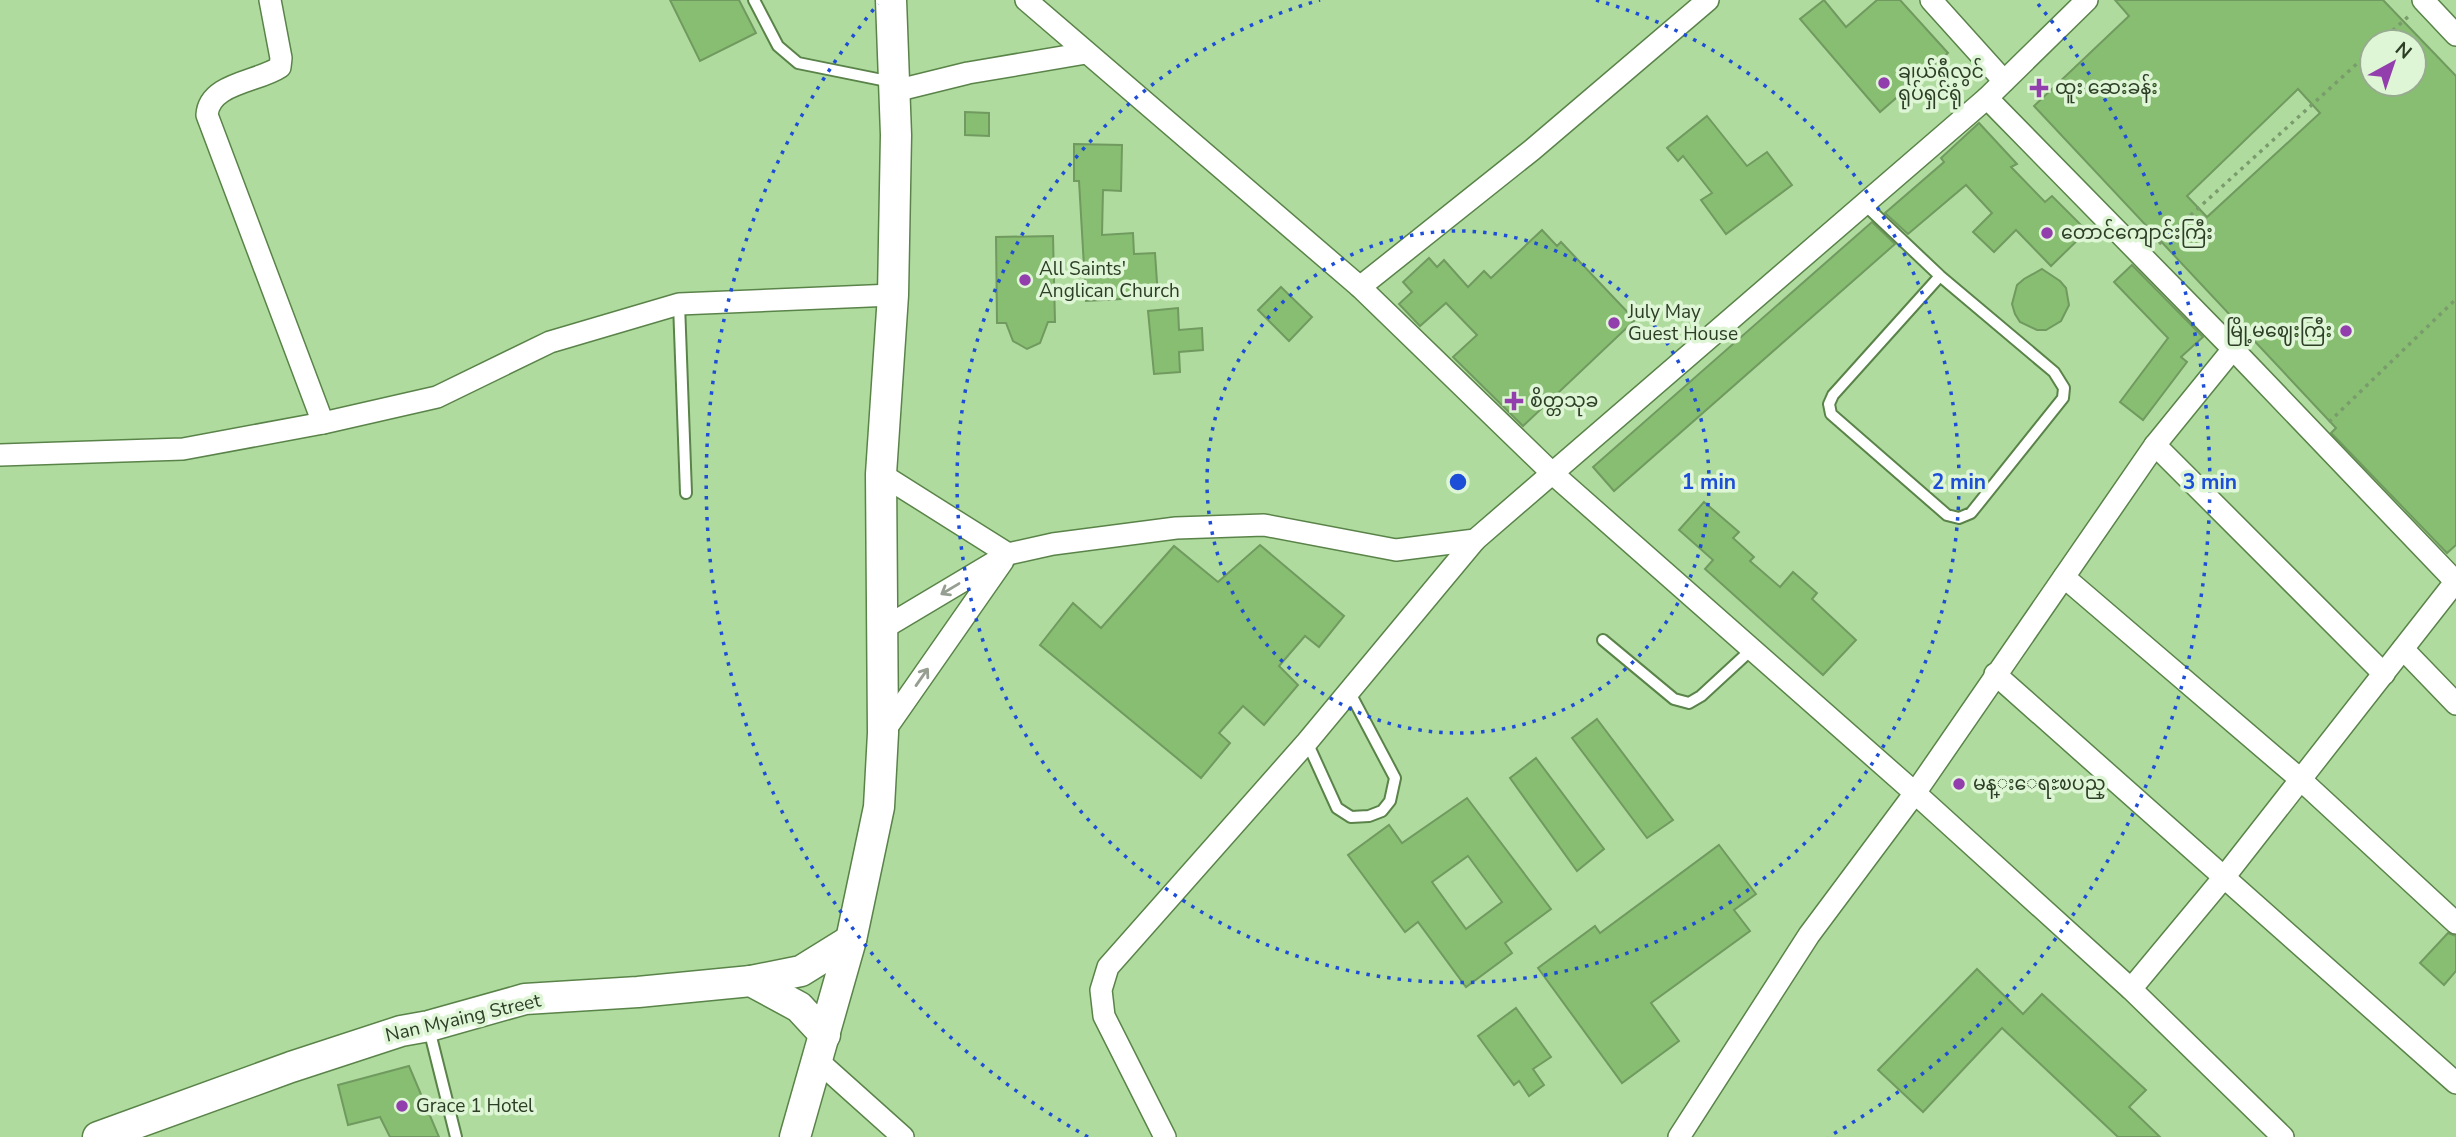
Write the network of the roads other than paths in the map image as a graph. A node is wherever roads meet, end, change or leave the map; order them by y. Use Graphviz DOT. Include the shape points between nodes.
graph roads {
  1 [pos="270,0"];
  2 [pos="754,0"];
  3 [pos="891,0"];
  4 [pos="1026,0"];
  5 [pos="1709,0"];
  6 [pos="1931,0"];
  7 [pos="2087,0"];
  8 [pos="2425,1"];
  9 [pos="2456,35"];
  10 [pos="1086,53"];
  11 [pos="2004,81"];
  12 [pos="895,87"];
  13 [pos="1987,98"];
  14 [pos="1864,204"];
  15 [pos="1940,276"];
  16 [pos="1360,287"];
  17 [pos="893,295"];
  18 [pos="679,304"];
  19 [pos="2233,349"];
  20 [pos="323,423"];
  21 [pos="2155,446"];
  22 [pos="0,455"];
  23 [pos="1552,473"];
  24 [pos="881,474"];
  25 [pos="686,493"];
  26 [pos="1475,540"];
  27 [pos="1008,554"];
  28 [pos="2064,577"];
  29 [pos="2456,581"];
  30 [pos="884,628"];
  31 [pos="1604,640"];
  32 [pos="1752,649"];
  33 [pos="2403,649"];
  34 [pos="1996,674"];
  35 [pos="2384,674"];
  36 [pos="1349,691"];
  37 [pos="2456,704"];
  38 [pos="883,733"];
  39 [pos="1307,742"];
  40 [pos="2300,779"];
  41 [pos="1915,793"];
  42 [pos="2225,876"];
  43 [pos="2456,923"];
  44 [pos="850,940"];
  45 [pos="751,981"];
  46 [pos="2131,989"];
  47 [pos="429,1026"];
  48 [pos="821,1047"];
  49 [pos="2456,1083"];
  50 [pos="98,1137"];
  51 [pos="456,1137"];
  52 [pos="795,1137"];
  53 [pos="903,1137"];
  54 [pos="1165,1137"];
  55 [pos="1679,1137"];
  56 [pos="2283,1137"];
  1 -- 20 [label="street" via="280,67 218,93 207,115"];
  2 -- 12 [label="lane" via="778,46 798,62"];
  3 -- 12 [label="street"];
  4 -- 10 [label="street"];
  5 -- 16 [label="street"];
  6 -- 11 [label="street"];
  7 -- 11 [label="street"];
  8 -- 9 [label="street"];
  10 -- 12 [label="street"];
  10 -- 16 [label="street"];
  11 -- 13 [label="street"];
  12 -- 17 [label="street"];
  13 -- 14 [label="street"];
  13 -- 19 [label="street"];
  14 -- 15 [label="lane"];
  14 -- 23 [label="street"];
  15 -- 15 [label="lane" via="1829,404 1831,414 1947,515 1959,518 1971,513 2063,398 2064,388 2054,372"];
  16 -- 23 [label="street"];
  17 -- 18 [label="street"];
  17 -- 24 [label="street"];
  18 -- 20 [label="street" via="550,342 437,397"];
  18 -- 25 [label="lane"];
  19 -- 21 [label="street"];
  19 -- 29 [label="street"];
  20 -- 22 [label="street" via="183,449"];
  21 -- 28 [label="street"];
  21 -- 35 [label="street"];
  23 -- 26 [label="street"];
  23 -- 32 [label="street"];
  24 -- 27 [label="street"];
  24 -- 30 [label="street"];
  26 -- 27 [label="street" via="1396,550 1264,525 1176,528"];
  26 -- 36 [label="street"];
  27 -- 30 [label="street, one-way"];
  38 -- 27 [label="street, one-way"];
  28 -- 34 [label="street"];
  28 -- 40 [label="street"];
  29 -- 33 [label="street"];
  30 -- 38 [label="street"];
  31 -- 32 [label="lane" via="1674,699 1689,703"];
  32 -- 41 [label="street"];
  33 -- 35 [label="street"];
  33 -- 37 [label="street"];
  34 -- 41 [label="street"];
  34 -- 42 [label="street"];
  35 -- 40 [label="street"];
  36 -- 39 [label="street"];
  36 -- 39 [label="lane" via="1395,778 1390,801 1382,811 1351,817 1337,808"];
  38 -- 44 [label="street" via="879,807"];
  39 -- 54 [label="street" via="1108,967 1101,990 1104,1016"];
  40 -- 42 [label="street"];
  40 -- 43 [label="street"];
  41 -- 46 [label="street"];
  41 -- 55 [label="street" via="1809,935"];
  42 -- 46 [label="street"];
  42 -- 49 [label="street"];
  44 -- 45 [label="street, Nan Myaing Street" via="801,971"];
  44 -- 48 [label="street"];
  45 -- 47 [label="street, Nan Myaing Street" via="525,999"];
  45 -- 48 [label="street" via="799,1007"];
  46 -- 56 [label="street"];
  47 -- 50 [label="street, Nan Myaing Street" via="291,1067"];
  47 -- 51 [label="lane"];
  48 -- 52 [label="street"];
  48 -- 53 [label="street"];
}
